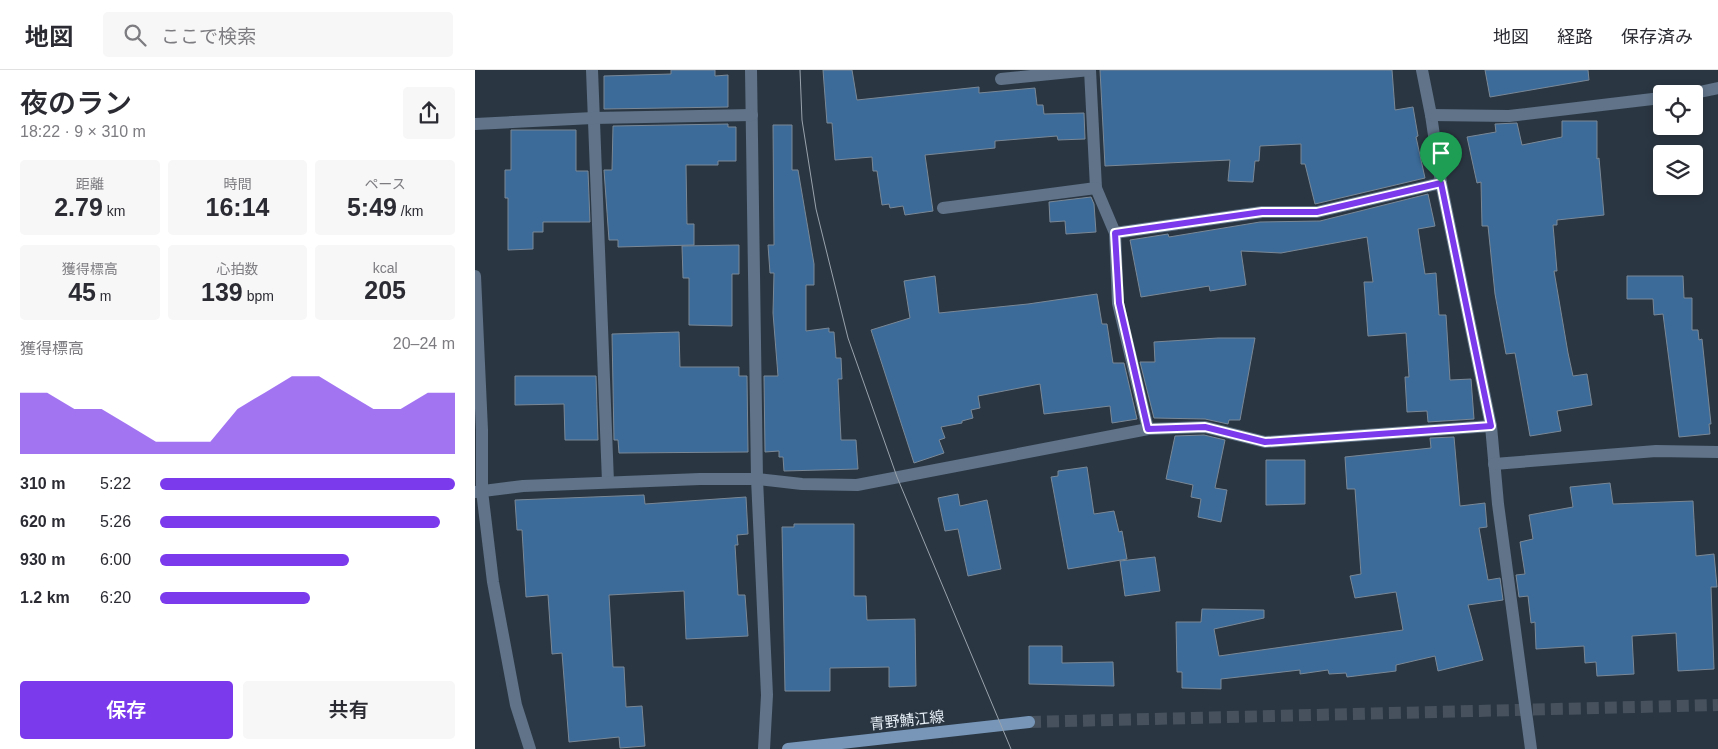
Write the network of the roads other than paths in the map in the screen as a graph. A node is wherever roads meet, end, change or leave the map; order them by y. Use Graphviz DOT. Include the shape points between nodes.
graph roads {
  1 [pos="592,70"];
  2 [pos="751,70"];
  3 [pos="1090,70"];
  4 [pos="1422,70"];
  5 [pos="1001,79"];
  6 [pos="1718,88"];
  7 [pos="1703,91"];
  8 [pos="1653,99"];
  9 [pos="752,115"];
  10 [pos="1431,115"];
  11 [pos="593,118"];
  12 [pos="475,124"];
  13 [pos="1441,183"];
  14 [pos="1096,188"];
  15 [pos="943,208"];
  16 [pos="1115,233"];
  17 [pos="475,276"];
  18 [pos="1491,426"];
  19 [pos="1148,429"];
  20 [pos="1718,452"];
  21 [pos="1494,464"];
  22 [pos="757,479"];
  23 [pos="608,482"];
  24 [pos="478,492"];
  25 [pos="1029,722"];
  26 [pos="530,749"];
  27 [pos="764,749"];
  28 [pos="788,749"];
  29 [pos="1531,749"];
  1 -- 11 [label="street"];
  2 -- 9 [label="street"];
  3 -- 5 [label="street"];
  3 -- 14 [label="street"];
  4 -- 10 [label="street"];
  6 -- 7 [label="street"];
  8 -- 10 [label="street" via="1509,116"];
  9 -- 11 [label="street"];
  9 -- 22 [label="street"];
  10 -- 13 [label="street"];
  11 -- 12 [label="street"];
  11 -- 23 [label="street"];
  13 -- 16 [label="street" via="1317,212 1262,212"];
  13 -- 18 [label="street"];
  14 -- 15 [label="street"];
  14 -- 16 [label="street"];
  16 -- 19 [label="street" via="1119,303"];
  17 -- 24 [label="street" via="482,430"];
  18 -- 19 [label="street" via="1265,442 1205,427"];
  18 -- 21 [label="street"];
  19 -- 22 [label="street" via="857,485"];
  20 -- 21 [label="street" via="1656,451"];
  21 -- 29 [label="street"];
  22 -- 23 [label="street"];
  22 -- 27 [label="street" via="767,695"];
  23 -- 24 [label="street" via="523,486"];
  24 -- 26 [label="street" via="516,704"];
  25 -- 28 [label="main road, 青野鯖江線"];
}
